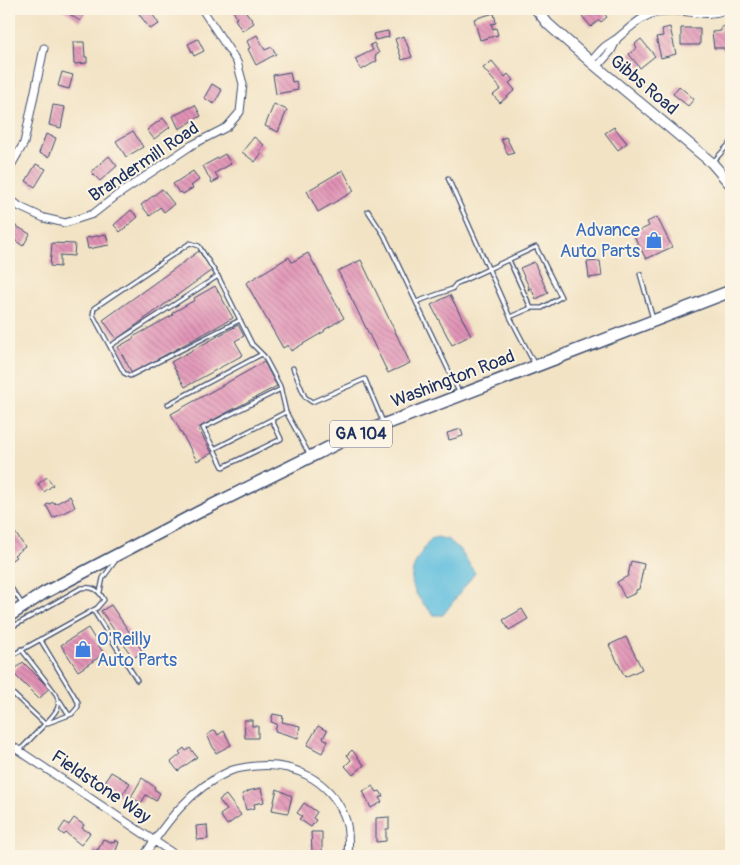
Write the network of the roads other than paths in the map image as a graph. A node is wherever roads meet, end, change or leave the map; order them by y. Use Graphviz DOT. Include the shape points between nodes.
graph roads {
  1 [pos="202,9"];
  2 [pos="536,9"];
  3 [pos="727,9"];
  4 [pos="652,11"];
  5 [pos="44,48"];
  6 [pos="594,64"];
  7 [pos="731,142"];
  8 [pos="712,163"];
  9 [pos="9,169"];
  10 [pos="448,178"];
  11 [pos="731,185"];
  12 [pos="9,198"];
  13 [pos="368,211"];
  14 [pos="508,260"];
  15 [pos="488,270"];
  16 [pos="640,274"];
  17 [pos="218,276"];
  18 [pos="731,291"];
  19 [pos="416,302"];
  20 [pos="531,308"];
  21 [pos="510,317"];
  22 [pos="240,320"];
  23 [pos="654,320"];
  24 [pos="110,346"];
  25 [pos="262,354"];
  26 [pos="535,366"];
  27 [pos="293,368"];
  28 [pos="281,389"];
  29 [pos="460,395"];
  30 [pos="168,404"];
  31 [pos="286,412"];
  32 [pos="272,420"];
  33 [pos="384,425"];
  34 [pos="214,449"];
  35 [pos="311,457"];
  36 [pos="120,553"];
  37 [pos="9,585"];
  38 [pos="100,592"];
  39 [pos="24,606"];
  40 [pos="93,610"];
  41 [pos="9,616"];
  42 [pos="9,628"];
  43 [pos="40,639"];
  44 [pos="21,649"];
  45 [pos="9,657"];
  46 [pos="137,680"];
  47 [pos="9,690"];
  48 [pos="60,700"];
  49 [pos="69,715"];
  50 [pos="45,724"];
  51 [pos="9,744"];
  52 [pos="19,751"];
  53 [pos="154,841"];
  54 [pos="144,856"];
  55 [pos="177,856"];
  56 [pos="348,856"];
  1 -- 12 [label="street, Brandermill Road" via="237,62 243,84 240,112 227,127 192,145 93,214 65,223 44,218"];
  2 -- 6 [label="street, Gibbs Road" via="548,24"];
  3 -- 4 [label="street" via="703,14"];
  4 -- 6 [label="street" via="605,46"];
  5 -- 9 [label="street" via="24,144"];
  6 -- 8 [label="street, Gibbs Road"];
  7 -- 8 [label="lane"];
  8 -- 11 [label="street, Gibbs Road"];
  10 -- 15 [label="lane"];
  13 -- 19 [label="lane" via="384,235"];
  14 -- 15 [label="lane"];
  14 -- 20 [label="lane"];
  14 -- 20 [label="lane" via="536,247 561,297 542,308"];
  15 -- 19 [label="lane"];
  15 -- 21 [label="lane"];
  16 -- 23 [label="lane"];
  17 -- 22 [label="lane"];
  17 -- 24 [label="lane"];
  17 -- 24 [label="lane" via="199,246 190,243 94,308 93,315"];
  18 -- 23 [label="main road, Washington Road / GA 104"];
  19 -- 29 [label="lane"];
  20 -- 21 [label="lane"];
  21 -- 26 [label="lane"];
  22 -- 24 [label="lane" via="130,376 124,373"];
  22 -- 25 [label="lane" via="252,344"];
  23 -- 26 [label="main road, Washington Road / GA 104"];
  25 -- 28 [label="lane"];
  25 -- 30 [label="lane"];
  26 -- 29 [label="main road, Washington Road / GA 104"];
  27 -- 33 [label="lane" via="305,397 312,402 365,379"];
  28 -- 31 [label="lane"];
  28 -- 34 [label="lane" via="203,428"];
  29 -- 33 [label="main road, Washington Road / GA 104"];
  31 -- 32 [label="lane"];
  31 -- 35 [label="lane"];
  32 -- 34 [label="lane"];
  32 -- 34 [label="lane" via="281,439 223,467"];
  33 -- 35 [label="main road, Washington Road / GA 104"];
  35 -- 36 [label="main road, Washington Road / GA 104"];
  36 -- 38 [label="lane" via="103,578"];
  36 -- 39 [label="main road, Washington Road / GA 104"];
  37 -- 39 [label="lane"];
  38 -- 40 [label="lane" via="104,600"];
  38 -- 42 [label="lane" via="81,588"];
  39 -- 41 [label="main road, Washington Road / GA 104"];
  40 -- 43 [label="lane"];
  40 -- 46 [label="lane"];
  43 -- 44 [label="lane"];
  43 -- 49 [label="lane" via="78,702 75,712"];
  44 -- 45 [label="lane"];
  44 -- 48 [label="lane"];
  47 -- 50 [label="lane"];
  48 -- 49 [label="lane"];
  48 -- 50 [label="lane" via="58,709"];
  49 -- 50 [label="lane"];
  50 -- 52 [label="lane"];
  51 -- 52 [label="street, Fieldstone Way"];
  52 -- 53 [label="street, Fieldstone Way"];
  53 -- 54 [label="street"];
  53 -- 55 [label="street, Fieldstone Way"];
  53 -- 56 [label="street" via="190,797 213,780 232,770 268,765 302,772 331,793 344,816"];
}
